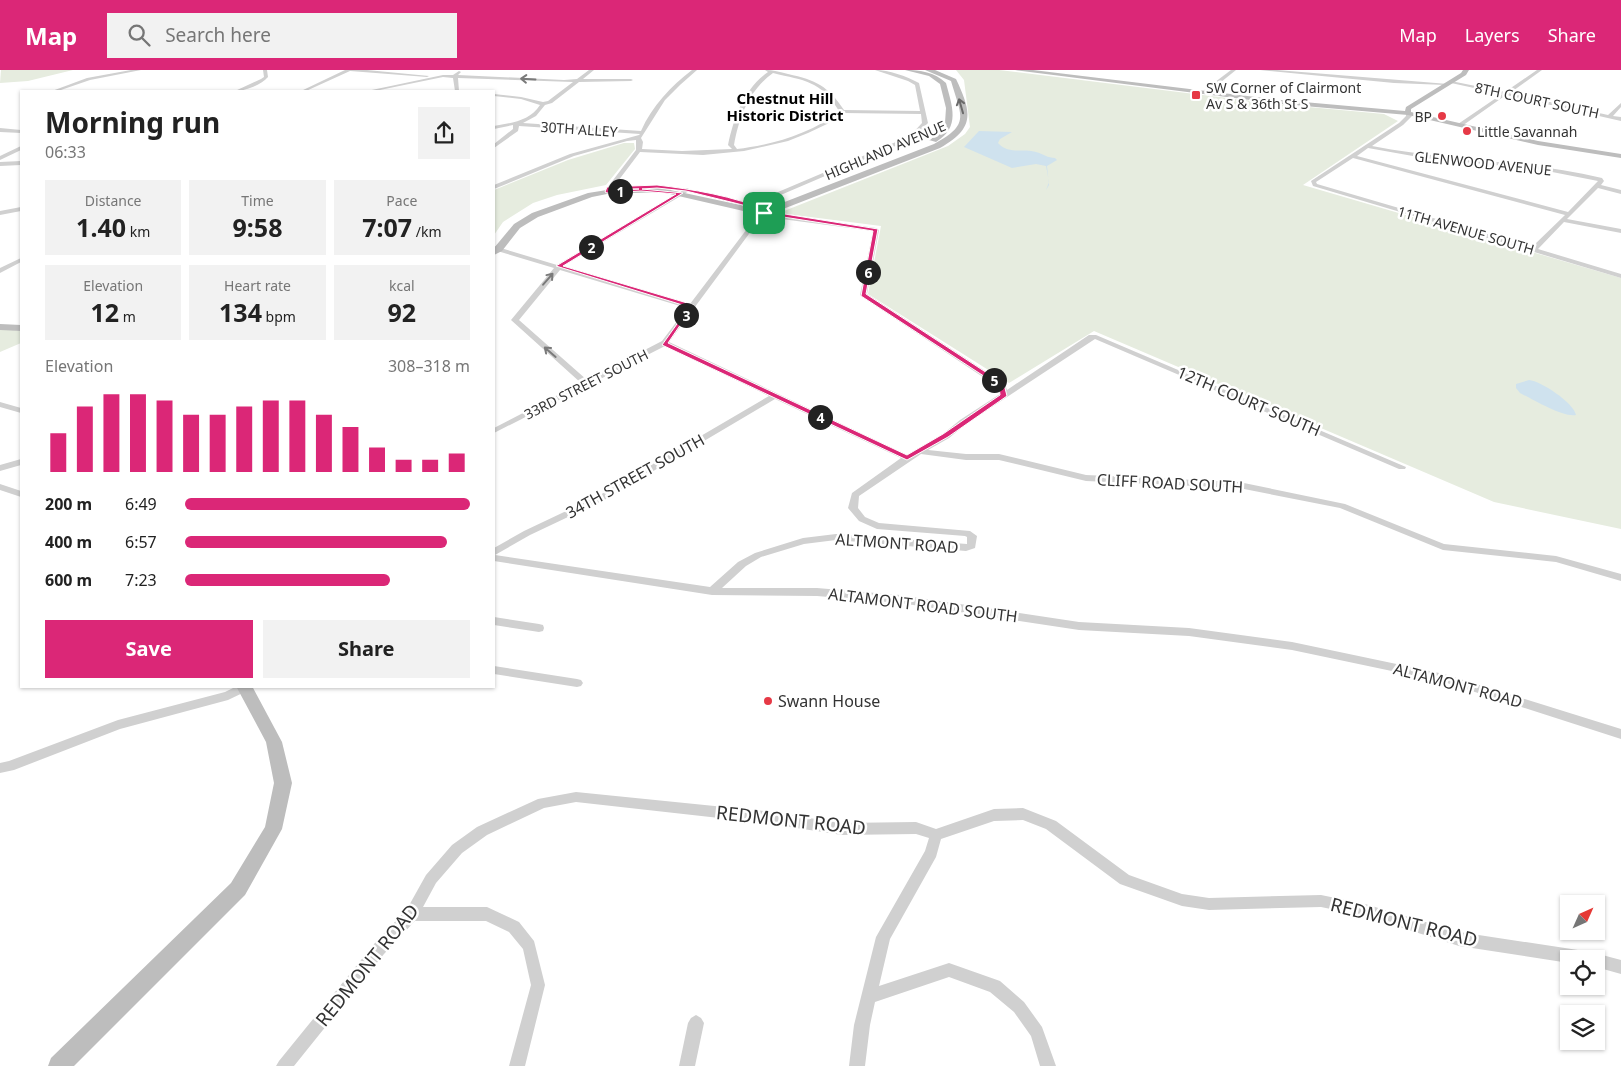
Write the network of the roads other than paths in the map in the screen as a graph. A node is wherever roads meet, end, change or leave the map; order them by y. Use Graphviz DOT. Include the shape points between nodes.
graph roads {
  1 [pos="139,70"];
  2 [pos="265,70"];
  3 [pos="349,70"];
  4 [pos="462,70"];
  5 [pos="592,70"];
  6 [pos="695,70"];
  7 [pos="877,70"];
  8 [pos="908,70"];
  9 [pos="928,70"];
  10 [pos="1018,70"];
  11 [pos="1234,70"];
  12 [pos="1262,70"];
  13 [pos="1466,70"];
  14 [pos="1540,70"];
  15 [pos="770,71"];
  16 [pos="433,76"];
  17 [pos="455,76"];
  18 [pos="631,80"];
  19 [pos="577,81"];
  20 [pos="1450,83"];
  21 [pos="1414,84"];
  22 [pos="57,90"];
  23 [pos="239,90"];
  24 [pos="305,90"];
  25 [pos="373,90"];
  26 [pos="457,90"];
  27 [pos="1435,91"];
  28 [pos="1204,93"];
  29 [pos="1507,94"];
  30 [pos="495,95"];
  31 [pos="543,104"];
  32 [pos="1621,104"];
  33 [pos="842,111"];
  34 [pos="924,113"];
  35 [pos="1408,113"];
  36 [pos="1610,116"];
  37 [pos="1621,119"];
  38 [pos="516,124"];
  39 [pos="1460,125"];
  40 [pos="495,127"];
  41 [pos="0,130"];
  42 [pos="20,132"];
  43 [pos="643,132"];
  44 [pos="638,138"];
  45 [pos="495,145"];
  46 [pos="1366,146"];
  47 [pos="20,149"];
  48 [pos="639,150"];
  49 [pos="735,150"];
  50 [pos="1352,156"];
  51 [pos="1621,156"];
  52 [pos="0,161"];
  53 [pos="20,162"];
  54 [pos="1597,186"];
  55 [pos="495,187"];
  56 [pos="608,190"];
  57 [pos="684,192"];
  58 [pos="1621,192"];
  59 [pos="20,209"];
  60 [pos="766,209"];
  61 [pos="0,213"];
  62 [pos="1565,217"];
  63 [pos="1621,231"];
  64 [pos="495,248"];
  65 [pos="1533,250"];
  66 [pos="20,260"];
  67 [pos="559,266"];
  68 [pos="3,269"];
  69 [pos="20,270"];
  70 [pos="1621,276"];
  71 [pos="692,307"];
  72 [pos="0,327"];
  73 [pos="20,328"];
  74 [pos="665,343"];
  75 [pos="587,384"];
  76 [pos="774,396"];
  77 [pos="1004,396"];
  78 [pos="0,404"];
  79 [pos="20,411"];
  80 [pos="495,430"];
  81 [pos="918,451"];
  82 [pos="907,458"];
  83 [pos="20,462"];
  84 [pos="1402,467"];
  85 [pos="0,468"];
  86 [pos="0,487"];
  87 [pos="20,494"];
  88 [pos="495,551"];
  89 [pos="495,558"];
  90 [pos="1621,578"];
  91 [pos="712,591"];
  92 [pos="495,621"];
  93 [pos="539,628"];
  94 [pos="1292,646"];
  95 [pos="495,670"];
  96 [pos="577,683"];
  97 [pos="243,688"];
  98 [pos="246,688"];
  99 [pos="1621,734"];
  100 [pos="0,768"];
  101 [pos="936,835"];
  102 [pos="412,914"];
  103 [pos="1560,954"];
  104 [pos="1605,963"];
  105 [pos="1621,967"];
  106 [pos="868,997"];
  107 [pos="696,1023"];
  108 [pos="59,1066"];
  109 [pos="284,1066"];
  110 [pos="517,1066"];
  111 [pos="687,1066"];
  112 [pos="857,1066"];
  113 [pos="1048,1066"];
  1 -- 22 [label="street" via="89,79"];
  2 -- 23 [label="street" via="263,80"];
  3 -- 16 [label="street"];
  3 -- 24 [label="street"];
  4 -- 17 [label="street"];
  5 -- 19 [label="street"];
  6 -- 43 [label="street" via="664,97"];
  7 -- 34 [label="street" via="917,84"];
  8 -- 60 [label="street, HIGHLAND AVENUE" via="931,75 943,83 951,121 944,133 937,139"];
  60 -- 9 [label="street, HIGHLAND AVENUE, one-way" via="780,208 937,146 961,131 965,120 954,80"];
  10 -- 28 [label="street"];
  11 -- 28 [label="street"];
  12 -- 21 [label="street"];
  13 -- 20 [label="street"];
  14 -- 29 [label="street"];
  15 -- 33 [label="street" via="793,75 826,89"];
  15 -- 49 [label="street" via="736,120 732,145"];
  16 -- 17 [label="street"];
  16 -- 25 [label="street"];
  19 -- 17 [label="street, one-way"];
  17 -- 26 [label="street"];
  18 -- 19 [label="street"];
  19 -- 31 [label="street"];
  20 -- 21 [label="street, 8TH COURT SOUTH"];
  20 -- 27 [label="street"];
  20 -- 29 [label="street, 8TH COURT SOUTH"];
  21 -- 27 [label="street"];
  27 -- 35 [label="street" via="1408,108"];
  28 -- 35 [label="street"];
  29 -- 36 [label="street, 8TH COURT SOUTH"];
  29 -- 39 [label="street"];
  30 -- 31 [label="street" via="507,94"];
  31 -- 38 [label="street" via="534,116"];
  32 -- 36 [label="street"];
  33 -- 34 [label="street"];
  33 -- 49 [label="street" via="832,121 797,136 762,147"];
  34 -- 60 [label="street, 33RD STREET SOUTH" via="925,123 912,137 772,196"];
  35 -- 39 [label="street"];
  35 -- 46 [label="street" via="1401,124"];
  36 -- 37 [label="street, 8TH COURT SOUTH"];
  38 -- 40 [label="street"];
  38 -- 43 [label="street, 30TH ALLEY"];
  38 -- 45 [label="street" via="516,130"];
  39 -- 51 [label="street" via="1538,143"];
  41 -- 42 [label="street"];
  43 -- 44 [label="street"];
  44 -- 48 [label="street"];
  44 -- 55 [label="street" via="572,156"];
  46 -- 50 [label="street"];
  46 -- 54 [label="street, GLENWOOD AVENUE" via="1416,156 1515,164 1600,179"];
  47 -- 52 [label="street"];
  48 -- 49 [label="street" via="703,154"];
  48 -- 56 [label="street"];
  50 -- 62 [label="street"];
  50 -- 65 [label="street, 11TH AVENUE SOUTH" via="1313,182 1315,185"];
  52 -- 53 [label="street"];
  54 -- 58 [label="street"];
  54 -- 62 [label="street"];
  56 -- 57 [label="street, HIGHLAND AVENUE"];
  56 -- 64 [label="street, HIGHLAND AVENUE" via="535,215 517,226"];
  57 -- 60 [label="street, HIGHLAND AVENUE" via="746,210"];
  57 -- 67 [label="street"];
  59 -- 61 [label="street"];
  60 -- 71 [label="street, 33RD STREET SOUTH"];
  60 -- 77 [label="street" via="876,230 863,295 1002,386"];
  62 -- 63 [label="street"];
  62 -- 65 [label="street"];
  64 -- 67 [label="street"];
  65 -- 70 [label="street, 11TH AVENUE SOUTH"];
  66 -- 68 [label="street"];
  67 -- 71 [label="street"];
  75 -- 67 [label="street, one-way" via="514,320"];
  68 -- 69 [label="street"];
  71 -- 74 [label="street, 33RD STREET SOUTH"];
  72 -- 73 [label="street"];
  74 -- 75 [label="street, 33RD STREET SOUTH"];
  74 -- 76 [label="street"];
  75 -- 80 [label="street, 33RD STREET SOUTH"];
  76 -- 82 [label="street"];
  76 -- 88 [label="street, 34TH STREET SOUTH" via="603,497"];
  77 -- 81 [label="street"];
  77 -- 84 [label="street, 12TH COURT SOUTH" via="1096,337"];
  78 -- 79 [label="street"];
  81 -- 82 [label="street"];
  81 -- 90 [label="street, CLIFF ROAD SOUTH" via="999,457 1086,478 1239,485 1342,506 1443,547 1556,559"];
  82 -- 91 [label="street, ALTMONT ROAD" via="855,496 853,508 862,519 877,526 966,534 972,536 972,546 836,537 802,540 742,564"];
  83 -- 85 [label="street"];
  86 -- 87 [label="street"];
  89 -- 91 [label="street, ALTAMONT ROAD SOUTH"];
  91 -- 94 [label="street, ALTAMONT ROAD SOUTH" via="817,592 900,599 1079,626 1190,632"];
  92 -- 93 [label="street"];
  94 -- 99 [label="street, ALTAMONT ROAD" via="1444,678"];
  95 -- 96 [label="street"];
  97 -- 100 [label="street" via="228,696 118,725"];
  98 -- 108 [label="street" via="274,742 282,783 273,829 238,889"];
  101 -- 102 [label="street, REDMONT ROAD" via="916,828 842,829 764,817 576,797 542,803 482,831 457,849 431,879"];
  101 -- 103 [label="street, REDMONT ROAD" via="994,815 1023,814 1051,825 1125,880 1182,900 1209,904 1321,901 1365,910 1459,939"];
  101 -- 106 [label="street" via="931,853 883,937"];
  102 -- 109 [label="street, REDMONT ROAD" via="379,949"];
  102 -- 110 [label="street" via="487,914 514,928 529,946 538,985"];
  104 -- 105 [label="street"];
  106 -- 112 [label="street"];
  106 -- 113 [label="street" via="949,970 995,986 1019,1007 1036,1032"];
  107 -- 111 [label="street"];
}
